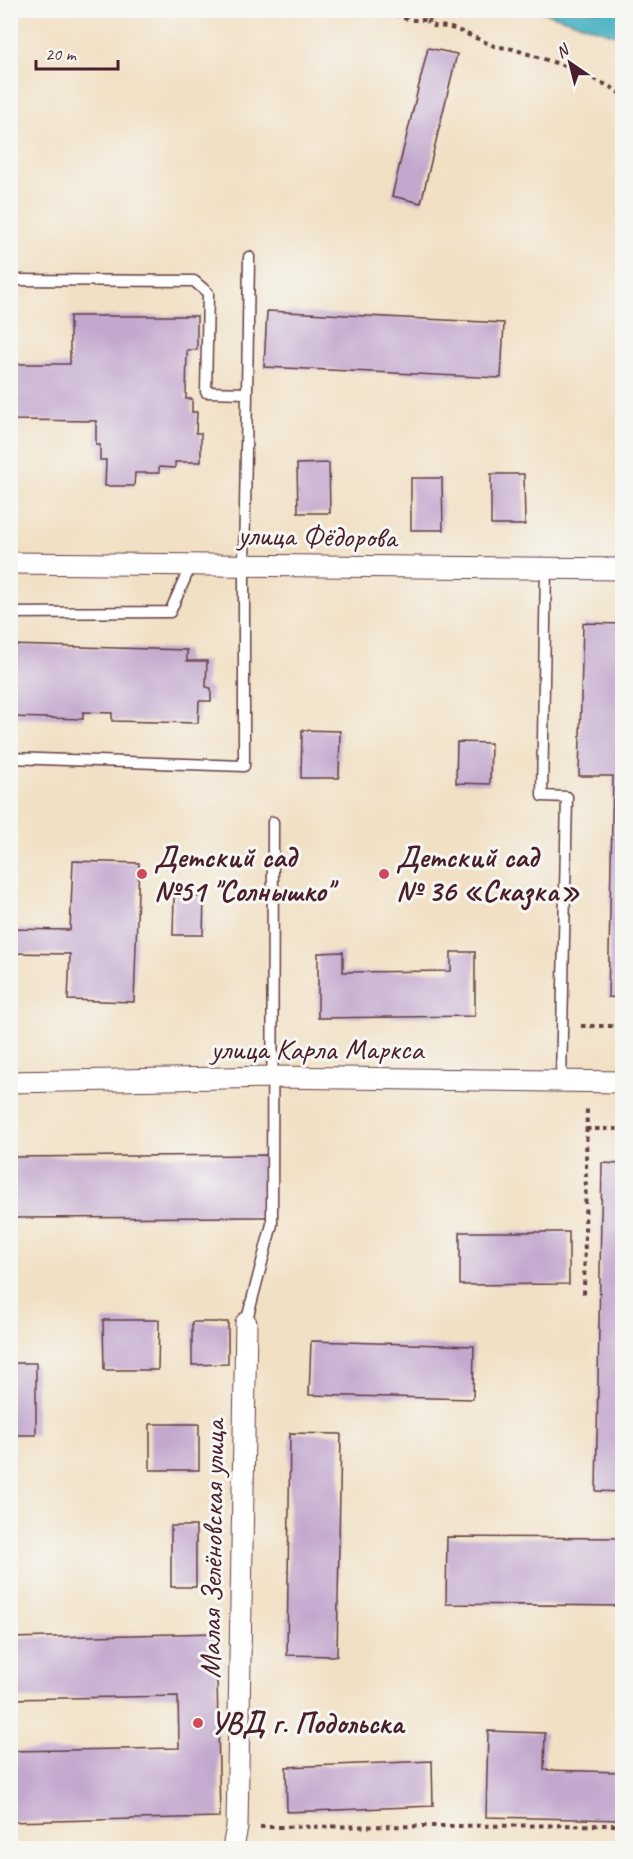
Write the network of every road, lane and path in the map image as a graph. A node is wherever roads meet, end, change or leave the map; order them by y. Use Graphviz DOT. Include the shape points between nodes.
graph roads {
  1 [pos="387,10"];
  2 [pos="622,95"];
  3 [pos="249,257"];
  4 [pos="10,280"];
  5 [pos="247,393"];
  6 [pos="10,563"];
  7 [pos="191,565"];
  8 [pos="244,565"];
  9 [pos="546,568"];
  10 [pos="622,569"];
  11 [pos="10,613"];
  12 [pos="10,758"];
  13 [pos="273,822"];
  14 [pos="563,1026"];
  15 [pos="622,1026"];
  16 [pos="274,1077"];
  17 [pos="561,1081"];
  18 [pos="587,1081"];
  19 [pos="10,1082"];
  20 [pos="622,1082"];
  21 [pos="586,1129"];
  22 [pos="622,1129"];
  23 [pos="584,1294"];
  24 [pos="246,1323"];
  25 [pos="622,1825"];
  26 [pos="237,1827"];
  27 [pos="233,1848"];
  1 -- 2 [label="path" via="418,22 430,20 434,26 447,27 494,46 537,56 612,87"];
  3 -- 5 [label="lane"];
  4 -- 5 [label="lane" via="194,281 208,293 206,392"];
  5 -- 8 [label="lane"];
  6 -- 7 [label="street, улица Фёдорова"];
  7 -- 8 [label="street, улица Фёдорова"];
  7 -- 11 [label="lane" via="170,612"];
  8 -- 9 [label="street, улица Фёдорова"];
  8 -- 12 [label="lane" via="244,766"];
  9 -- 10 [label="street, улица Фёдорова"];
  9 -- 14 [label="lane" via="542,796 567,797"];
  13 -- 16 [label="lane"];
  14 -- 15 [label="path"];
  14 -- 17 [label="lane"];
  16 -- 17 [label="street, улица Карла Маркса"];
  16 -- 19 [label="street, улица Карла Маркса"];
  16 -- 24 [label="lane" via="272,1224"];
  17 -- 18 [label="street, улица Карла Маркса"];
  18 -- 20 [label="street, улица Карла Маркса"];
  18 -- 21 [label="path"];
  21 -- 22 [label="path"];
  21 -- 23 [label="path"];
  24 -- 26 [label="street, Малая Зелёновская улица"];
  25 -- 26 [label="path"];
  26 -- 27 [label="street, Малая Зелёновская улица"];
}
